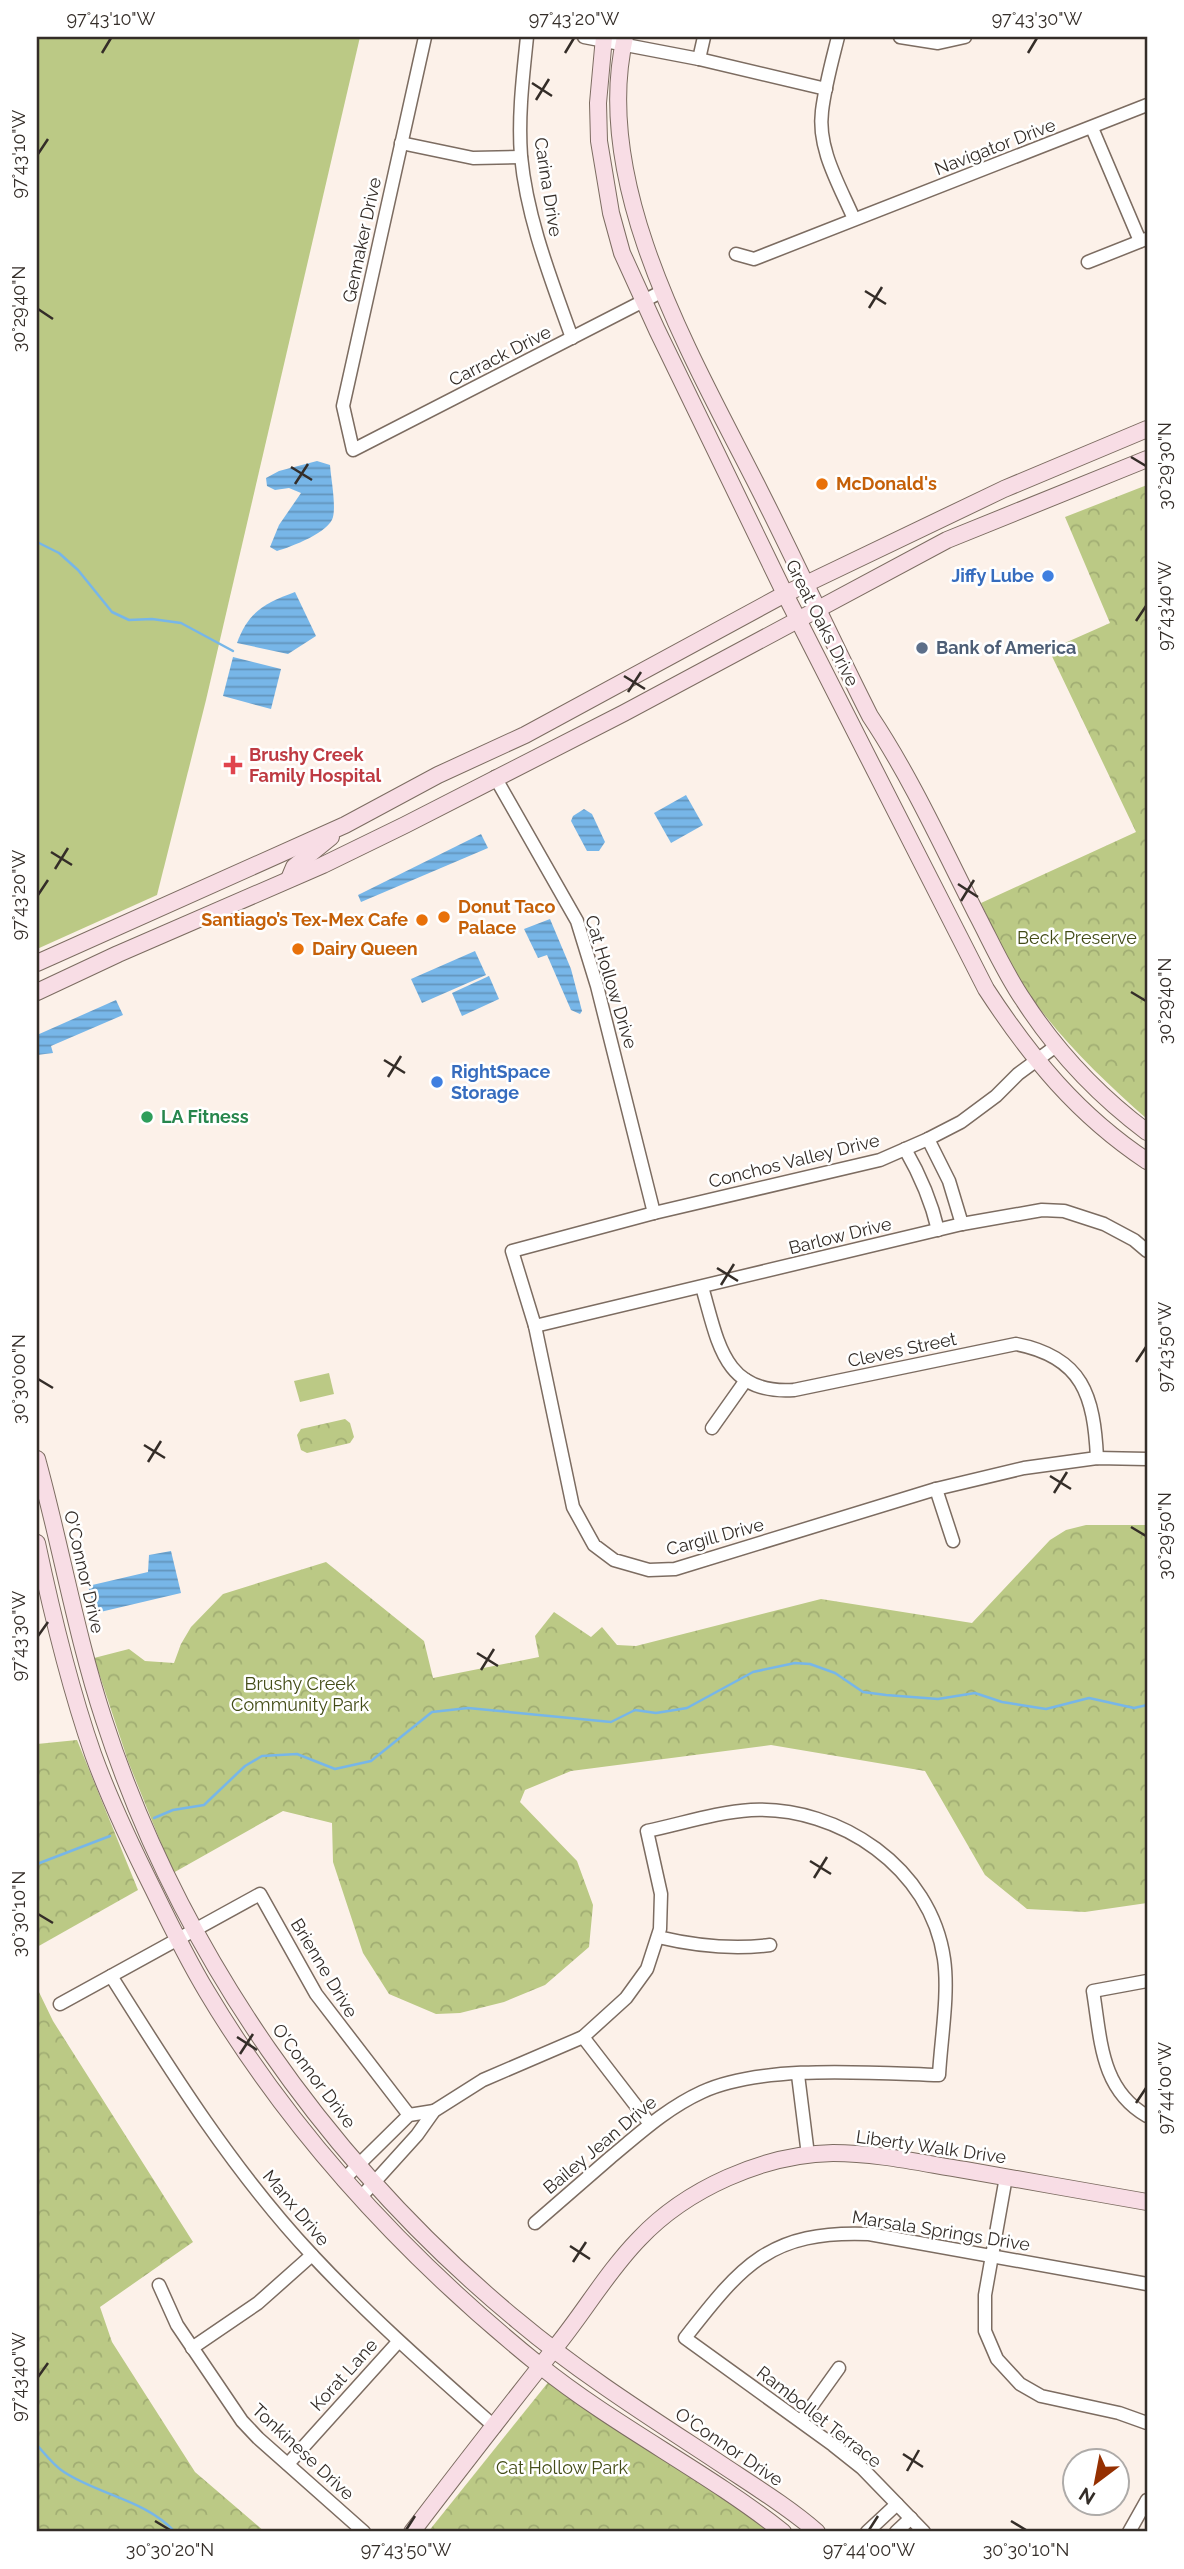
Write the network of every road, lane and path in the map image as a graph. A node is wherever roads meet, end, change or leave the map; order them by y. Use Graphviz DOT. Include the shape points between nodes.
graph roads {
  1 [pos="425,37"];
  2 [pos="527,37"];
  3 [pos="584,37"];
  4 [pos="704,37"];
  5 [pos="838,37"];
  6 [pos="900,37"];
  7 [pos="965,37"];
  8 [pos="603,38"];
  9 [pos="624,40"];
  10 [pos="699,59"];
  11 [pos="826,89"];
  12 [pos="1147,105"];
  13 [pos="1091,128"];
  14 [pos="401,143"];
  15 [pos="521,157"];
  16 [pos="854,219"];
  17 [pos="1144,239"];
  18 [pos="736,254"];
  19 [pos="1088,262"];
  20 [pos="663,291"];
  21 [pos="644,302"];
  22 [pos="572,338"];
  23 [pos="1147,429"];
  24 [pos="737,446"];
  25 [pos="353,450"];
  26 [pos="1147,450"];
  27 [pos="717,456"];
  28 [pos="1147,459"];
  29 [pos="1040,503"];
  30 [pos="806,585"];
  31 [pos="785,594"];
  32 [pos="816,609"];
  33 [pos="798,619"];
  34 [pos="495,777"];
  35 [pos="345,825"];
  36 [pos="267,859"];
  37 [pos="289,879"];
  38 [pos="245,898"];
  39 [pos="37,963"];
  40 [pos="37,992"];
  41 [pos="1056,1046"];
  42 [pos="1036,1061"];
  43 [pos="1147,1132"];
  44 [pos="928,1139"];
  45 [pos="905,1149"];
  46 [pos="1147,1161"];
  47 [pos="654,1213"];
  48 [pos="962,1224"];
  49 [pos="937,1230"];
  50 [pos="512,1251"];
  51 [pos="1147,1251"];
  52 [pos="702,1287"];
  53 [pos="535,1326"];
  54 [pos="746,1380"];
  55 [pos="712,1427"];
  56 [pos="1097,1458"];
  57 [pos="1147,1459"];
  58 [pos="37,1460"];
  59 [pos="936,1489"];
  60 [pos="953,1541"];
  61 [pos="37,1543"];
  62 [pos="195,1931"];
  63 [pos="658,1937"];
  64 [pos="178,1939"];
  65 [pos="770,1945"];
  66 [pos="111,1976"];
  67 [pos="1147,1981"];
  68 [pos="60,2004"];
  69 [pos="583,2037"];
  70 [pos="798,2075"];
  71 [pos="434,2111"];
  72 [pos="409,2115"];
  73 [pos="1147,2116"];
  74 [pos="650,2124"];
  75 [pos="808,2155"];
  76 [pos="359,2166"];
  77 [pos="1006,2177"];
  78 [pos="343,2180"];
  79 [pos="375,2183"];
  80 [pos="360,2198"];
  81 [pos="1147,2203"];
  82 [pos="535,2223"];
  83 [pos="312,2255"];
  84 [pos="990,2256"];
  85 [pos="1147,2284"];
  86 [pos="159,2285"];
  87 [pos="685,2338"];
  88 [pos="398,2342"];
  89 [pos="192,2348"];
  90 [pos="553,2351"];
  91 [pos="541,2366"];
  92 [pos="839,2368"];
  93 [pos="801,2421"];
  94 [pos="1147,2423"];
  95 [pos="495,2427"];
  96 [pos="288,2464"];
  97 [pos="1147,2500"];
  98 [pos="897,2504"];
  99 [pos="911,2518"];
  100 [pos="364,2532"];
  101 [pos="412,2532"];
  102 [pos="783,2532"];
  103 [pos="817,2532"];
  104 [pos="867,2532"];
  105 [pos="896,2532"];
  106 [pos="924,2532"];
  107 [pos="1129,2532"];
  1 -- 14 [label="street, Gennaker Drive"];
  2 -- 15 [label="street, Carina Drive"];
  3 -- 8 [label="street"];
  4 -- 10 [label="street"];
  5 -- 11 [label="street"];
  6 -- 7 [label="street" via="938,43"];
  8 -- 9 [label="street"];
  8 -- 21 [label="main road, Great Oaks Drive" via="598,103 604,176 622,253"];
  9 -- 10 [label="street"];
  9 -- 20 [label="main road, Great Oaks Drive" via="620,124 630,194 644,247"];
  10 -- 11 [label="street"];
  11 -- 16 [label="street" via="821,114 825,147"];
  12 -- 13 [label="street, Navigator Drive"];
  13 -- 16 [label="street, Navigator Drive"];
  13 -- 17 [label="street"];
  14 -- 15 [label="street" via="472,158"];
  14 -- 25 [label="street, Gennaker Drive" via="343,406"];
  15 -- 22 [label="street, Carina Drive" via="534,228"];
  16 -- 18 [label="street, Navigator Drive" via="754,259"];
  17 -- 19 [label="street"];
  20 -- 21 [label="street, Carrack Drive"];
  20 -- 24 [label="main road, Great Oaks Drive"];
  21 -- 22 [label="street, Carrack Drive"];
  21 -- 27 [label="main road, Great Oaks Drive"];
  22 -- 25 [label="street, Carrack Drive"];
  23 -- 30 [label="main road" via="1004,489"];
  24 -- 27 [label="main road"];
  24 -- 30 [label="main road, Great Oaks Drive"];
  26 -- 29 [label="main road" via="1072,480"];
  27 -- 31 [label="main road, Great Oaks Drive"];
  28 -- 29 [label="main road"];
  29 -- 32 [label="main road" via="947,540"];
  30 -- 31 [label="main road"];
  30 -- 32 [label="main road, Great Oaks Drive"];
  31 -- 33 [label="main road, Great Oaks Drive"];
  31 -- 35 [label="main road" via="525,735"];
  32 -- 33 [label="main road"];
  32 -- 41 [label="main road, Great Oaks Drive" via="1006,973"];
  33 -- 34 [label="main road"];
  33 -- 42 [label="main road, Great Oaks Drive" via="986,989"];
  34 -- 37 [label="main road"];
  34 -- 47 [label="street, Cat Hollow Drive" via="577,922"];
  35 -- 36 [label="main road"];
  35 -- 37 [label="main road" via="294,867"];
  36 -- 38 [label="main road" via="266,880"];
  36 -- 39 [label="main road"];
  37 -- 38 [label="main road"];
  38 -- 40 [label="main road"];
  41 -- 42 [label="street, Conchos Valley Drive"];
  41 -- 43 [label="main road, Great Oaks Drive" via="1108,1101"];
  42 -- 44 [label="street, Conchos Valley Drive" via="961,1122"];
  42 -- 46 [label="main road, Great Oaks Drive" via="1081,1109"];
  44 -- 45 [label="street, Conchos Valley Drive"];
  44 -- 48 [label="street" via="949,1181"];
  45 -- 47 [label="street, Conchos Valley Drive" via="880,1160"];
  45 -- 49 [label="street" via="922,1178"];
  47 -- 50 [label="street, Conchos Valley Drive"];
  48 -- 49 [label="street, Barlow Drive"];
  48 -- 51 [label="street, Barlow Drive" via="1042,1210 1064,1211 1104,1224"];
  49 -- 52 [label="street, Barlow Drive"];
  50 -- 53 [label="street, Cargill Drive"];
  52 -- 53 [label="street, Barlow Drive"];
  52 -- 54 [label="street" via="722,1354"];
  53 -- 59 [label="street, Cargill Drive" via="572,1507 594,1545 614,1560 649,1570 675,1569"];
  54 -- 55 [label="street"];
  54 -- 56 [label="street, Cleves Street" via="765,1388 794,1390 1016,1344 1035,1348 1072,1370 1088,1397"];
  56 -- 57 [label="street, Cargill Drive"];
  56 -- 59 [label="street, Cargill Drive" via="1024,1468"];
  58 -- 62 [label="main road, O'Connor Drive" via="104,1723 155,1850"];
  59 -- 60 [label="street"];
  61 -- 64 [label="main road" via="56,1630 93,1754"];
  62 -- 64 [label="street"];
  62 -- 72 [label="street, Brienne Drive" via="260,1894 316,1994"];
  62 -- 76 [label="main road, O'Connor Drive" via="246,2020"];
  63 -- 65 [label="street" via="720,1948"];
  63 -- 69 [label="street" via="647,1969 626,1998"];
  63 -- 70 [label="street, Bailey Jean Drive" via="660,1894 647,1831 733,1812 769,1810 830,1822 876,1848 901,1872 921,1899 941,1944 945,1975 939,2075"];
  64 -- 66 [label="street"];
  64 -- 78 [label="main road" via="248,2056"];
  66 -- 68 [label="street"];
  66 -- 83 [label="street, Manx Drive" via="208,2126"];
  67 -- 73 [label="street" via="1093,1991 1107,2072 1133,2108"];
  69 -- 71 [label="street" via="483,2080"];
  69 -- 74 [label="street"];
  70 -- 74 [label="street, Bailey Jean Drive" via="752,2078 711,2088"];
  70 -- 75 [label="street"];
  71 -- 72 [label="street"];
  71 -- 79 [label="street"];
  72 -- 76 [label="street"];
  74 -- 82 [label="street, Bailey Jean Drive"];
  75 -- 77 [label="main road, Liberty Walk Drive" via="862,2154"];
  75 -- 90 [label="main road, Liberty Walk Drive" via="740,2174 669,2213 616,2265"];
  76 -- 78 [label="street"];
  76 -- 79 [label="main road, O'Connor Drive"];
  77 -- 81 [label="main road, Liberty Walk Drive"];
  77 -- 84 [label="street"];
  78 -- 80 [label="main road"];
  79 -- 80 [label="street"];
  79 -- 90 [label="main road, O'Connor Drive" via="467,2278"];
  80 -- 91 [label="main road" via="411,2253"];
  83 -- 88 [label="street, Manx Drive"];
  83 -- 89 [label="street" via="258,2303"];
  84 -- 85 [label="street, Marsala Springs Drive"];
  84 -- 87 [label="street, Marsala Springs Drive" via="869,2234 803,2238 772,2250 744,2269"];
  84 -- 94 [label="street" via="985,2331 997,2359 1020,2384 1041,2396"];
  86 -- 89 [label="street, Tonkinese Drive" via="172,2318"];
  87 -- 93 [label="street, Rambollet Terrace"];
  88 -- 95 [label="street, Manx Drive"];
  88 -- 96 [label="street, Korat Lane"];
  89 -- 96 [label="street, Tonkinese Drive" via="242,2421"];
  90 -- 91 [label="main road, Liberty Walk Drive"];
  90 -- 103 [label="main road, O'Connor Drive"];
  91 -- 95 [label="main road, Liberty Walk Drive"];
  91 -- 102 [label="main road"];
  92 -- 93 [label="street"];
  93 -- 98 [label="street, Rambollet Terrace" via="862,2468"];
  95 -- 101 [label="main road, Liberty Walk Drive"];
  96 -- 100 [label="street, Tonkinese Drive"];
  97 -- 107 [label="street"];
  98 -- 99 [label="street, Rambollet Terrace"];
  98 -- 104 [label="street"];
  99 -- 105 [label="street"];
  99 -- 106 [label="street, Rambollet Terrace"];
}
